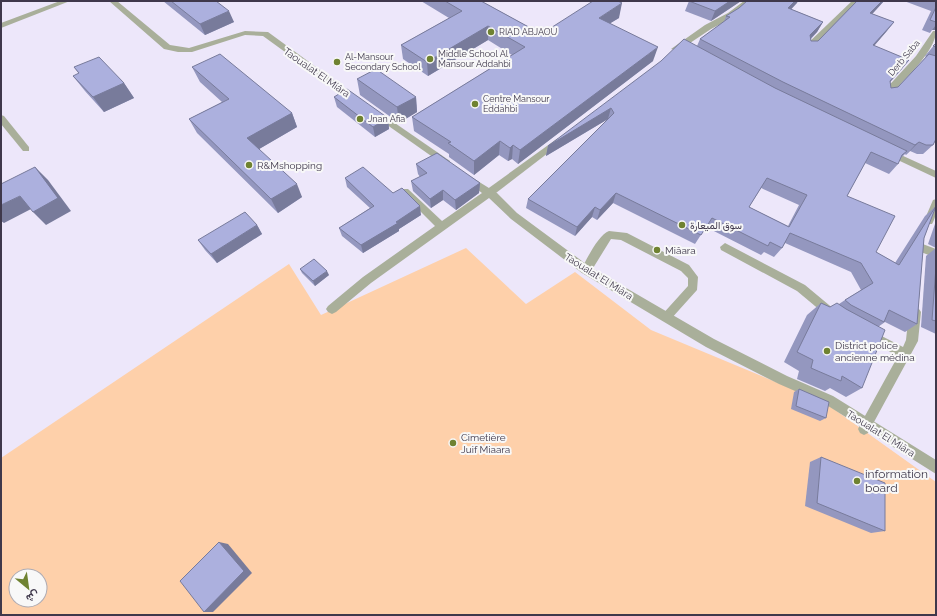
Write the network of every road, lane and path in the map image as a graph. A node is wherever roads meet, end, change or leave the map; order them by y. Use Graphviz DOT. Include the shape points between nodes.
graph roads {
  1 [pos="66,1"];
  2 [pos="113,1"];
  3 [pos="748,1"];
  4 [pos="856,1"];
  5 [pos="1,26"];
  6 [pos="936,33"];
  7 [pos="679,45"];
  8 [pos="808,48"];
  9 [pos="690,51"];
  10 [pos="669,54"];
  11 [pos="886,94"];
  12 [pos="1,118"];
  13 [pos="565,136"];
  14 [pos="879,148"];
  15 [pos="26,149"];
  16 [pos="936,175"];
  17 [pos="405,191"];
  18 [pos="489,193"];
  19 [pos="936,203"];
  20 [pos="442,227"];
  21 [pos="922,238"];
  22 [pos="725,247"];
  23 [pos="936,254"];
  24 [pos="919,262"];
  25 [pos="586,270"];
  26 [pos="916,302"];
  27 [pos="332,308"];
  28 [pos="666,317"];
  29 [pos="843,321"];
  30 [pos="857,328"];
  31 [pos="905,354"];
  32 [pos="865,426"];
  33 [pos="936,468"];
  1 -- 5 [label="street"];
  2 -- 18 [label="street, Taoualat El Miâra" via="167,47 178,50 189,50 245,33 265,34"];
  3 -- 7 [label="street" via="731,15"];
  4 -- 8 [label="street"];
  6 -- 11 [label="street, Derb Saba" via="922,59"];
  7 -- 9 [label="street"];
  7 -- 10 [label="street"];
  12 -- 15 [label="street"];
  13 -- 18 [label="street"];
  14 -- 16 [label="street"];
  17 -- 20 [label="street"];
  18 -- 20 [label="street"];
  18 -- 25 [label="street, Taoualat El Miâra" via="514,216"];
  19 -- 21 [label="street"];
  20 -- 27 [label="street"];
  21 -- 23 [label="street"];
  21 -- 24 [label="street"];
  22 -- 29 [label="street" via="801,288"];
  25 -- 28 [label="street, Taoualat El Miâra"];
  25 -- 28 [label="street" via="609,235 623,236 686,268 693,277 693,287"];
  26 -- 31 [label="street" via="912,341"];
  28 -- 32 [label="street, Taoualat El Miâra" via="716,346 829,400"];
  30 -- 31 [label="street"];
  31 -- 32 [label="street"];
  32 -- 33 [label="street, Taoualat El Miâra"];
}
